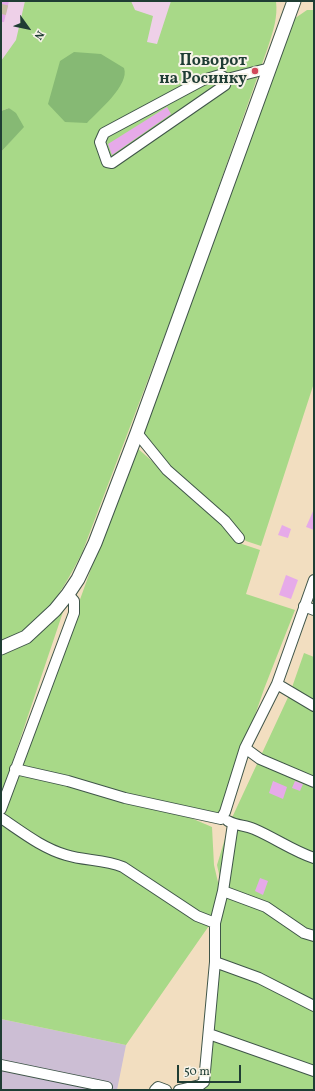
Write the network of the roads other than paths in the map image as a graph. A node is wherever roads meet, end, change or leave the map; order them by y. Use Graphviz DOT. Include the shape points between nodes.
graph roads {
  1 [pos="294,1"];
  2 [pos="270,68"];
  3 [pos="227,79"];
  4 [pos="137,433"];
  5 [pos="239,538"];
  6 [pos="314,580"];
  7 [pos="68,594"];
  8 [pos="304,606"];
  9 [pos="314,610"];
  10 [pos="1,648"];
  11 [pos="277,684"];
  12 [pos="314,706"];
  13 [pos="245,748"];
  14 [pos="15,769"];
  15 [pos="314,782"];
  16 [pos="1,809"];
  17 [pos="223,817"];
  18 [pos="1,818"];
  19 [pos="233,824"];
  20 [pos="314,858"];
  21 [pos="223,891"];
  22 [pos="215,923"];
  23 [pos="314,936"];
  24 [pos="215,962"];
  25 [pos="314,1006"];
  26 [pos="209,1034"];
  27 [pos="1,1065"];
  28 [pos="314,1071"];
  29 [pos="107,1087"];
  30 [pos="155,1090"];
  31 [pos="166,1090"];
  32 [pos="179,1090"];
  1 -- 2 [label="main road"];
  2 -- 3 [label="street"];
  2 -- 4 [label="main road"];
  3 -- 3 [label="street" via="224,85 112,163 107,162 100,142 104,133 203,80 220,75"];
  4 -- 5 [label="street" via="167,470 225,521"];
  4 -- 7 [label="main road" via="94,543"];
  6 -- 8 [label="street"];
  7 -- 10 [label="main road" via="26,637"];
  7 -- 14 [label="street" via="74,601 74,613"];
  8 -- 9 [label="street"];
  8 -- 11 [label="street"];
  11 -- 12 [label="street"];
  11 -- 13 [label="street"];
  13 -- 15 [label="street" via="260,759"];
  13 -- 17 [label="street"];
  14 -- 16 [label="street"];
  14 -- 17 [label="street" via="218,820"];
  17 -- 19 [label="street"];
  18 -- 22 [label="street" via="51,851 110,862 123,867 197,916"];
  19 -- 20 [label="street" via="253,828"];
  19 -- 21 [label="street"];
  21 -- 22 [label="street"];
  21 -- 23 [label="street" via="266,907 304,933"];
  22 -- 24 [label="street"];
  24 -- 25 [label="street" via="259,978"];
  24 -- 26 [label="street"];
  26 -- 28 [label="street"];
  26 -- 32 [label="street" via="204,1082"];
  27 -- 29 [label="street"];
  30 -- 31 [label="street" via="158,1087"];
}
